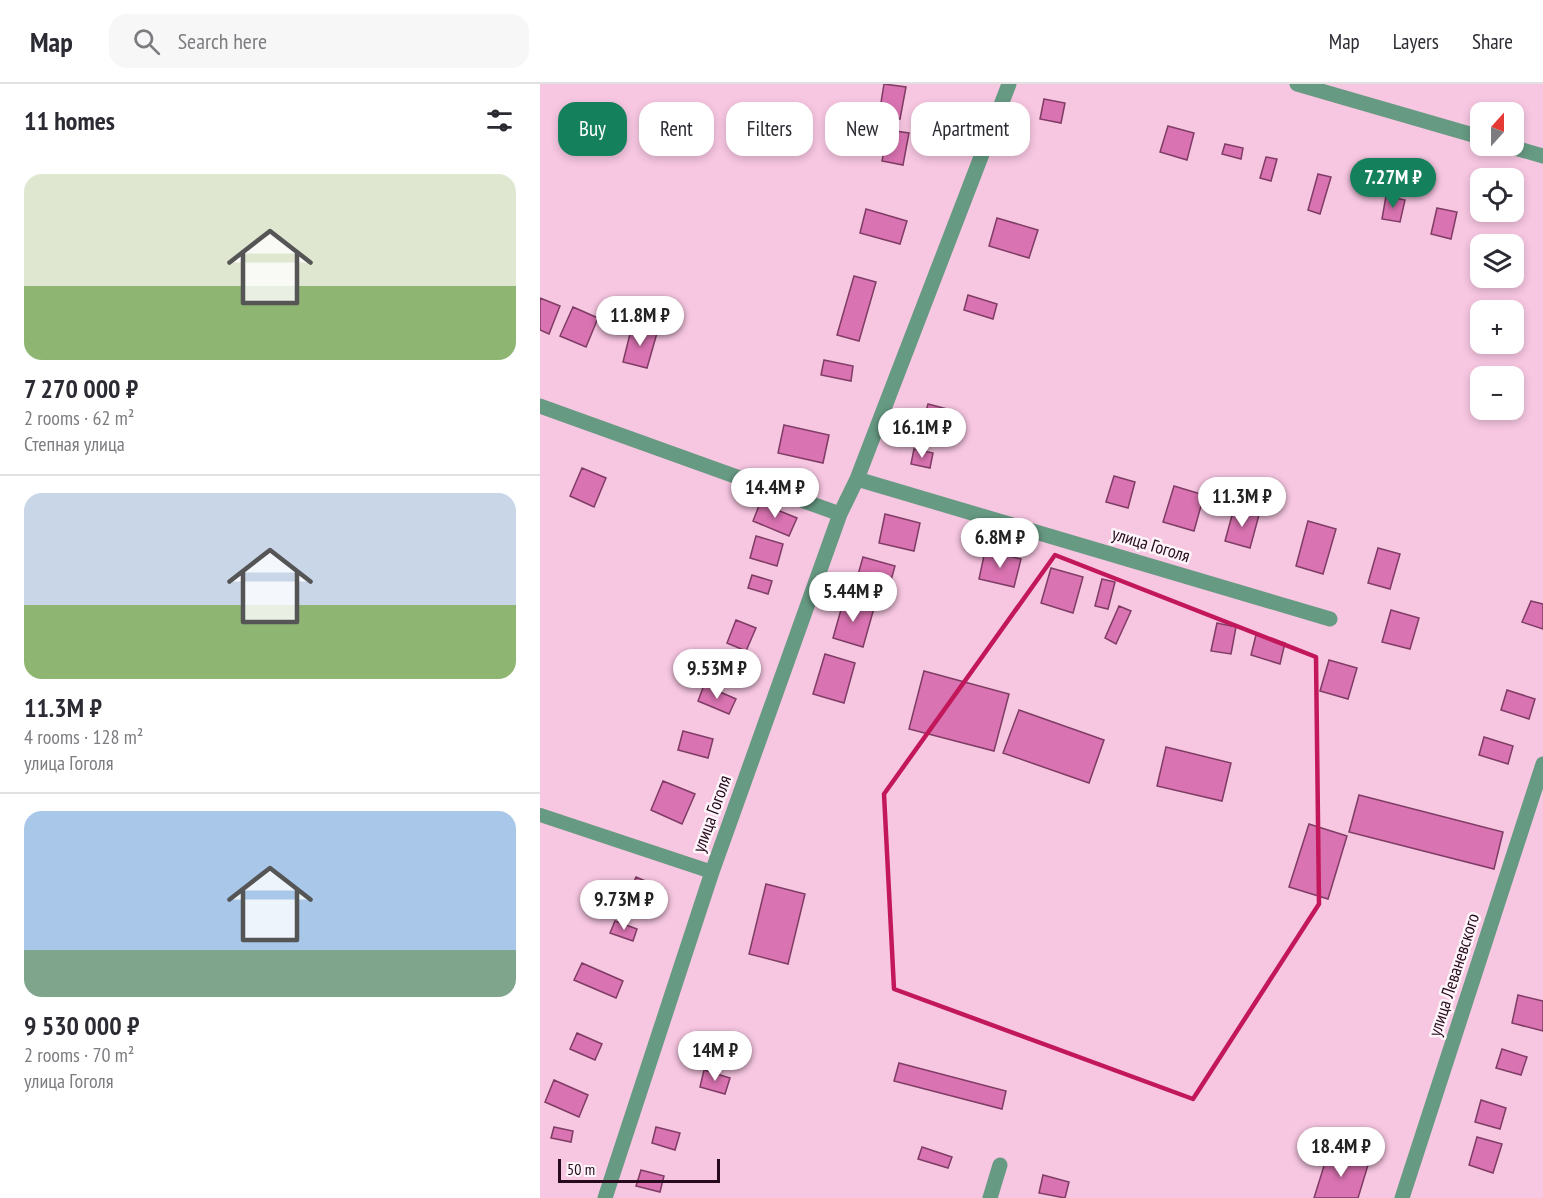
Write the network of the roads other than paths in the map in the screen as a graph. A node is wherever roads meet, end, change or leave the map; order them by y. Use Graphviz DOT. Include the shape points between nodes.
graph roads {
  1 [pos="1009,84"];
  2 [pos="1297,84"];
  3 [pos="1470,134"];
  4 [pos="1524,151"];
  5 [pos="1543,156"];
  6 [pos="540,406"];
  7 [pos="856,478"];
  8 [pos="840,513"];
  9 [pos="1330,619"];
  10 [pos="1543,764"];
  11 [pos="540,814"];
  12 [pos="712,872"];
  13 [pos="1000,1165"];
  14 [pos="605,1198"];
  15 [pos="990,1198"];
  16 [pos="1402,1198"];
  1 -- 7 [label="street, улица Гоголя"];
  2 -- 3 [label="street"];
  4 -- 5 [label="street"];
  6 -- 8 [label="street"];
  7 -- 8 [label="street, улица Гоголя"];
  7 -- 9 [label="street, улица Гоголя"];
  8 -- 12 [label="street, улица Гоголя"];
  10 -- 16 [label="street, улица Леваневского"];
  11 -- 12 [label="lane"];
  12 -- 14 [label="street, улица Гоголя"];
  13 -- 15 [label="street"];
}
